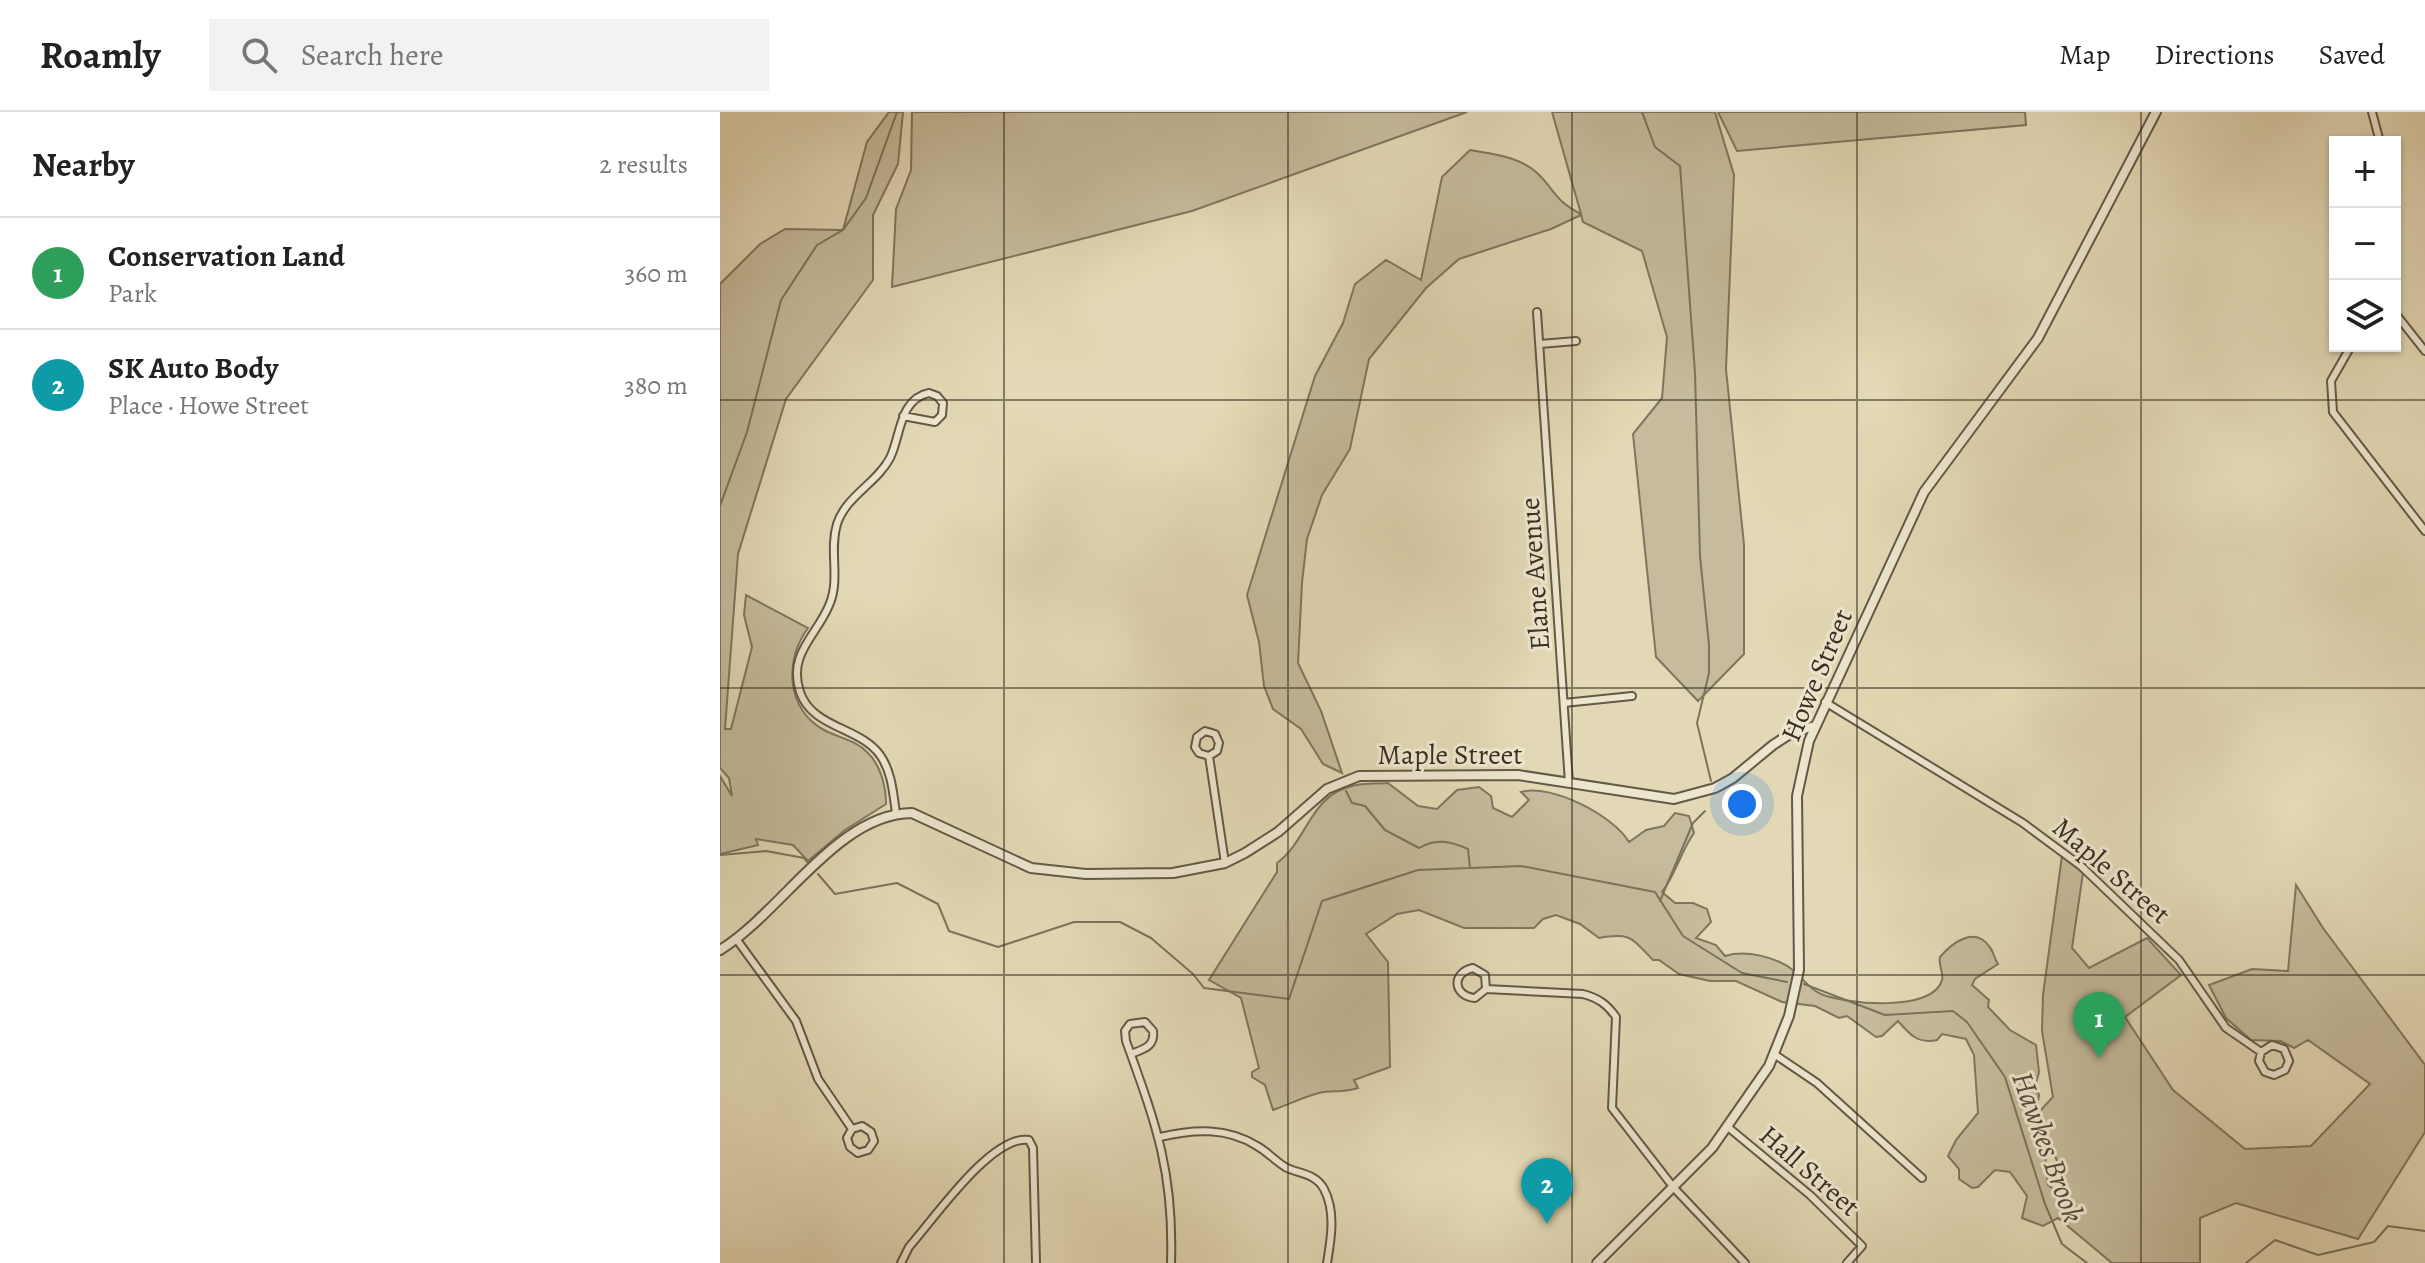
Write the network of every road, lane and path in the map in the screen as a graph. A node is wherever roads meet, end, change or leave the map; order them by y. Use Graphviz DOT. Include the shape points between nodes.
graph roads {
  1 [pos="2156,112"];
  2 [pos="2372,112"];
  3 [pos="2378,136"];
  4 [pos="1537,312"];
  5 [pos="2401,321"];
  6 [pos="1576,341"];
  7 [pos="1540,344"];
  8 [pos="2425,351"];
  9 [pos="2348,352"];
  10 [pos="903,416"];
  11 [pos="2425,531"];
  12 [pos="1632,696"];
  13 [pos="1825,702"];
  14 [pos="1564,703"];
  15 [pos="1815,726"];
  16 [pos="1209,756"];
  17 [pos="1569,783"];
  18 [pos="896,813"];
  19 [pos="1225,863"];
  20 [pos="737,940"];
  21 [pos="720,950"];
  22 [pos="1486,989"];
  23 [pos="2261,1052"];
  24 [pos="1131,1054"];
  25 [pos="1774,1054"];
  26 [pos="1729,1128"];
  27 [pos="852,1129"];
  28 [pos="1160,1137"];
  29 [pos="1922,1178"];
  30 [pos="1674,1188"];
  31 [pos="1604,1261"];
  32 [pos="901,1263"];
  33 [pos="1036,1263"];
  34 [pos="1171,1263"];
  35 [pos="1327,1263"];
  36 [pos="1745,1263"];
  37 [pos="1847,1263"];
  1 -- 13 [label="street, Howe Street" via="2038,338 1924,492"];
  2 -- 3 [label="street"];
  4 -- 7 [label="street, Elane Avenue"];
  5 -- 8 [label="street"];
  6 -- 7 [label="street"];
  7 -- 14 [label="street, Elane Avenue"];
  9 -- 11 [label="street" via="2331,381 2333,412"];
  10 -- 10 [label="street" via="926,393 943,403 942,415 932,423"];
  10 -- 18 [label="street" via="885,466 838,522 832,597 801,649 797,670 799,692 811,710 878,753 891,780"];
  12 -- 14 [label="street"];
  13 -- 15 [label="street, Howe Street"];
  13 -- 23 [label="street, Maple Street" via="2023,823 2081,866 2179,960 2226,1028"];
  14 -- 17 [label="street, Elane Avenue"];
  15 -- 17 [label="street, Maple Street" via="1793,732 1733,778 1694,796 1644,796"];
  15 -- 25 [label="street, Howe Street" via="1797,796 1799,970"];
  16 -- 16 [label="street" via="1219,743 1215,734 1205,731 1195,747"];
  16 -- 19 [label="street"];
  17 -- 19 [label="street, Maple Street" via="1518,775 1359,776 1327,789 1278,832"];
  18 -- 19 [label="street, Maple Street" via="912,813 1016,862 1057,872 1163,874"];
  18 -- 20 [label="street" via="828,853"];
  20 -- 21 [label="street"];
  20 -- 27 [label="street" via="796,1021 818,1079"];
  22 -- 22 [label="street" via="1487,979 1477,969 1468,968 1457,979 1460,993 1469,998"];
  22 -- 30 [label="street" via="1583,994 1609,1007 1616,1017 1612,1108"];
  23 -- 23 [label="street, Maple Street" via="2282,1047 2287,1067 2277,1075 2267,1074 2259,1064"];
  24 -- 24 [label="street" via="1126,1029 1133,1022 1145,1022 1153,1040"];
  24 -- 28 [label="street"];
  25 -- 26 [label="street, Howe Street"];
  25 -- 29 [label="street" via="1817,1083"];
  26 -- 30 [label="street, Howe Street"];
  26 -- 37 [label="street, Hall Street" via="1862,1246"];
  27 -- 27 [label="street" via="850,1147 858,1153 868,1150 874,1141 871,1132 862,1126"];
  28 -- 34 [label="street" via="1171,1202"];
  28 -- 35 [label="street" via="1222,1132 1313,1177 1326,1193 1332,1223"];
  30 -- 31 [label="street, Howe Street"];
  30 -- 36 [label="street"];
  32 -- 33 [label="street" via="990,1154 1019,1138 1029,1140 1034,1156"];
}
